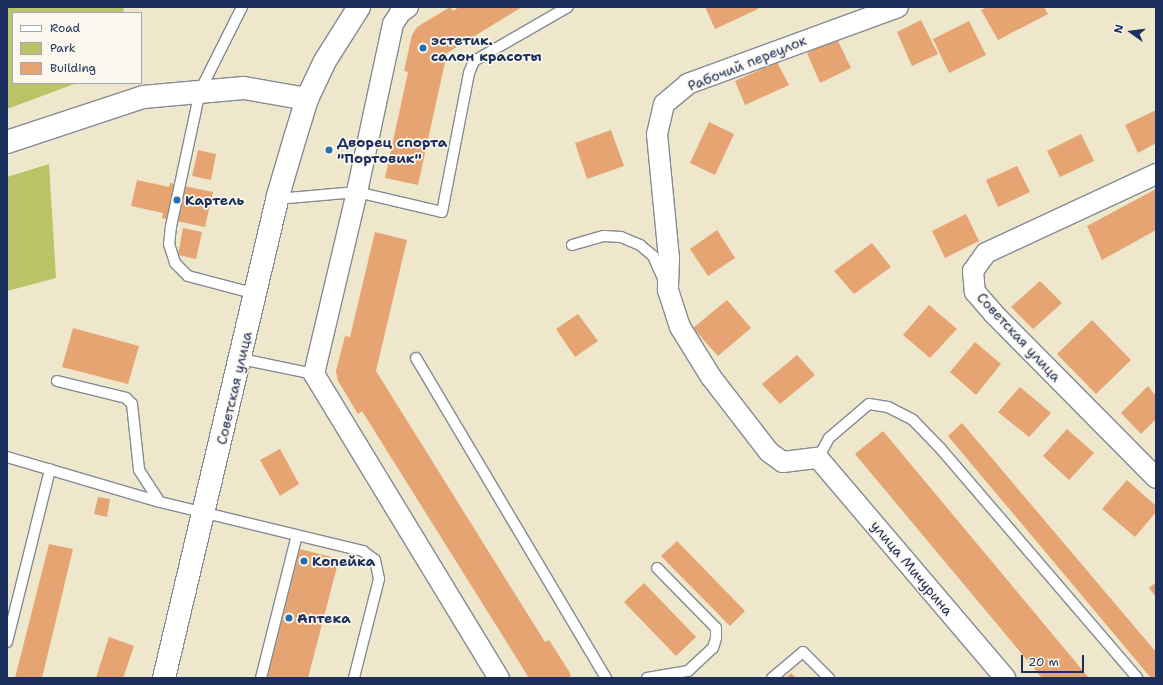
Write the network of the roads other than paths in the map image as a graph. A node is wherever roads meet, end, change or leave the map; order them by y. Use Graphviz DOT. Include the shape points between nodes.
graph roads {
  1 [pos="242,7"];
  2 [pos="359,7"];
  3 [pos="408,7"];
  4 [pos="568,7"];
  5 [pos="898,7"];
  6 [pos="200,90"];
  7 [pos="307,99"];
  8 [pos="7,142"];
  9 [pos="1156,174"];
  10 [pos="358,192"];
  11 [pos="277,199"];
  12 [pos="572,244"];
  13 [pos="668,290"];
  14 [pos="256,294"];
  15 [pos="241,358"];
  16 [pos="416,358"];
  17 [pos="314,374"];
  18 [pos="57,381"];
  19 [pos="7,457"];
  20 [pos="818,458"];
  21 [pos="50,469"];
  22 [pos="1156,478"];
  23 [pos="160,502"];
  24 [pos="204,513"];
  25 [pos="297,535"];
  26 [pos="657,568"];
  27 [pos="7,642"];
  28 [pos="690,674"];
  29 [pos="164,678"];
  30 [pos="261,678"];
  31 [pos="354,678"];
  32 [pos="499,678"];
  33 [pos="606,678"];
  34 [pos="647,678"];
  35 [pos="772,678"];
  36 [pos="829,678"];
  37 [pos="1005,678"];
  38 [pos="1137,678"];
  1 -- 6 [label="lane"];
  2 -- 7 [label="street, Советская улица" via="325,61"];
  3 -- 10 [label="street" via="400,13 393,24"];
  4 -- 10 [label="lane" via="474,61 442,212"];
  5 -- 13 [label="street, Рабочий переулок" via="688,84 664,104 657,134 669,258"];
  6 -- 7 [label="street" via="244,88"];
  6 -- 8 [label="street" via="143,97"];
  6 -- 14 [label="lane" via="170,244 174,263 188,276"];
  7 -- 11 [label="street, Советская улица"];
  9 -- 22 [label="street, Советская улица" via="986,253 974,271 975,292 993,313"];
  10 -- 11 [label="lane"];
  10 -- 17 [label="street"];
  11 -- 14 [label="street, Советская улица"];
  12 -- 13 [label="lane" via="604,236 621,237 640,244 653,256"];
  13 -- 20 [label="street, Рабочий переулок" via="680,327 711,378 769,452 783,462"];
  14 -- 15 [label="street, Советская улица"];
  15 -- 17 [label="lane"];
  15 -- 24 [label="street, Советская улица"];
  16 -- 33 [label="lane"];
  17 -- 32 [label="street"];
  18 -- 23 [label="lane" via="126,398 132,404 139,470"];
  19 -- 21 [label="lane"];
  20 -- 37 [label="street, улица Мичурина"];
  20 -- 38 [label="lane" via="829,438 869,404 888,407 913,420 941,449"];
  21 -- 23 [label="lane"];
  21 -- 27 [label="lane"];
  23 -- 24 [label="lane"];
  24 -- 25 [label="lane"];
  24 -- 29 [label="street, Советская улица"];
  25 -- 30 [label="lane"];
  25 -- 31 [label="lane" via="363,551 375,560 379,579"];
  26 -- 28 [label="lane" via="716,628 713,648"];
  28 -- 34 [label="lane"];
  35 -- 36 [label="lane" via="803,652"];
}
